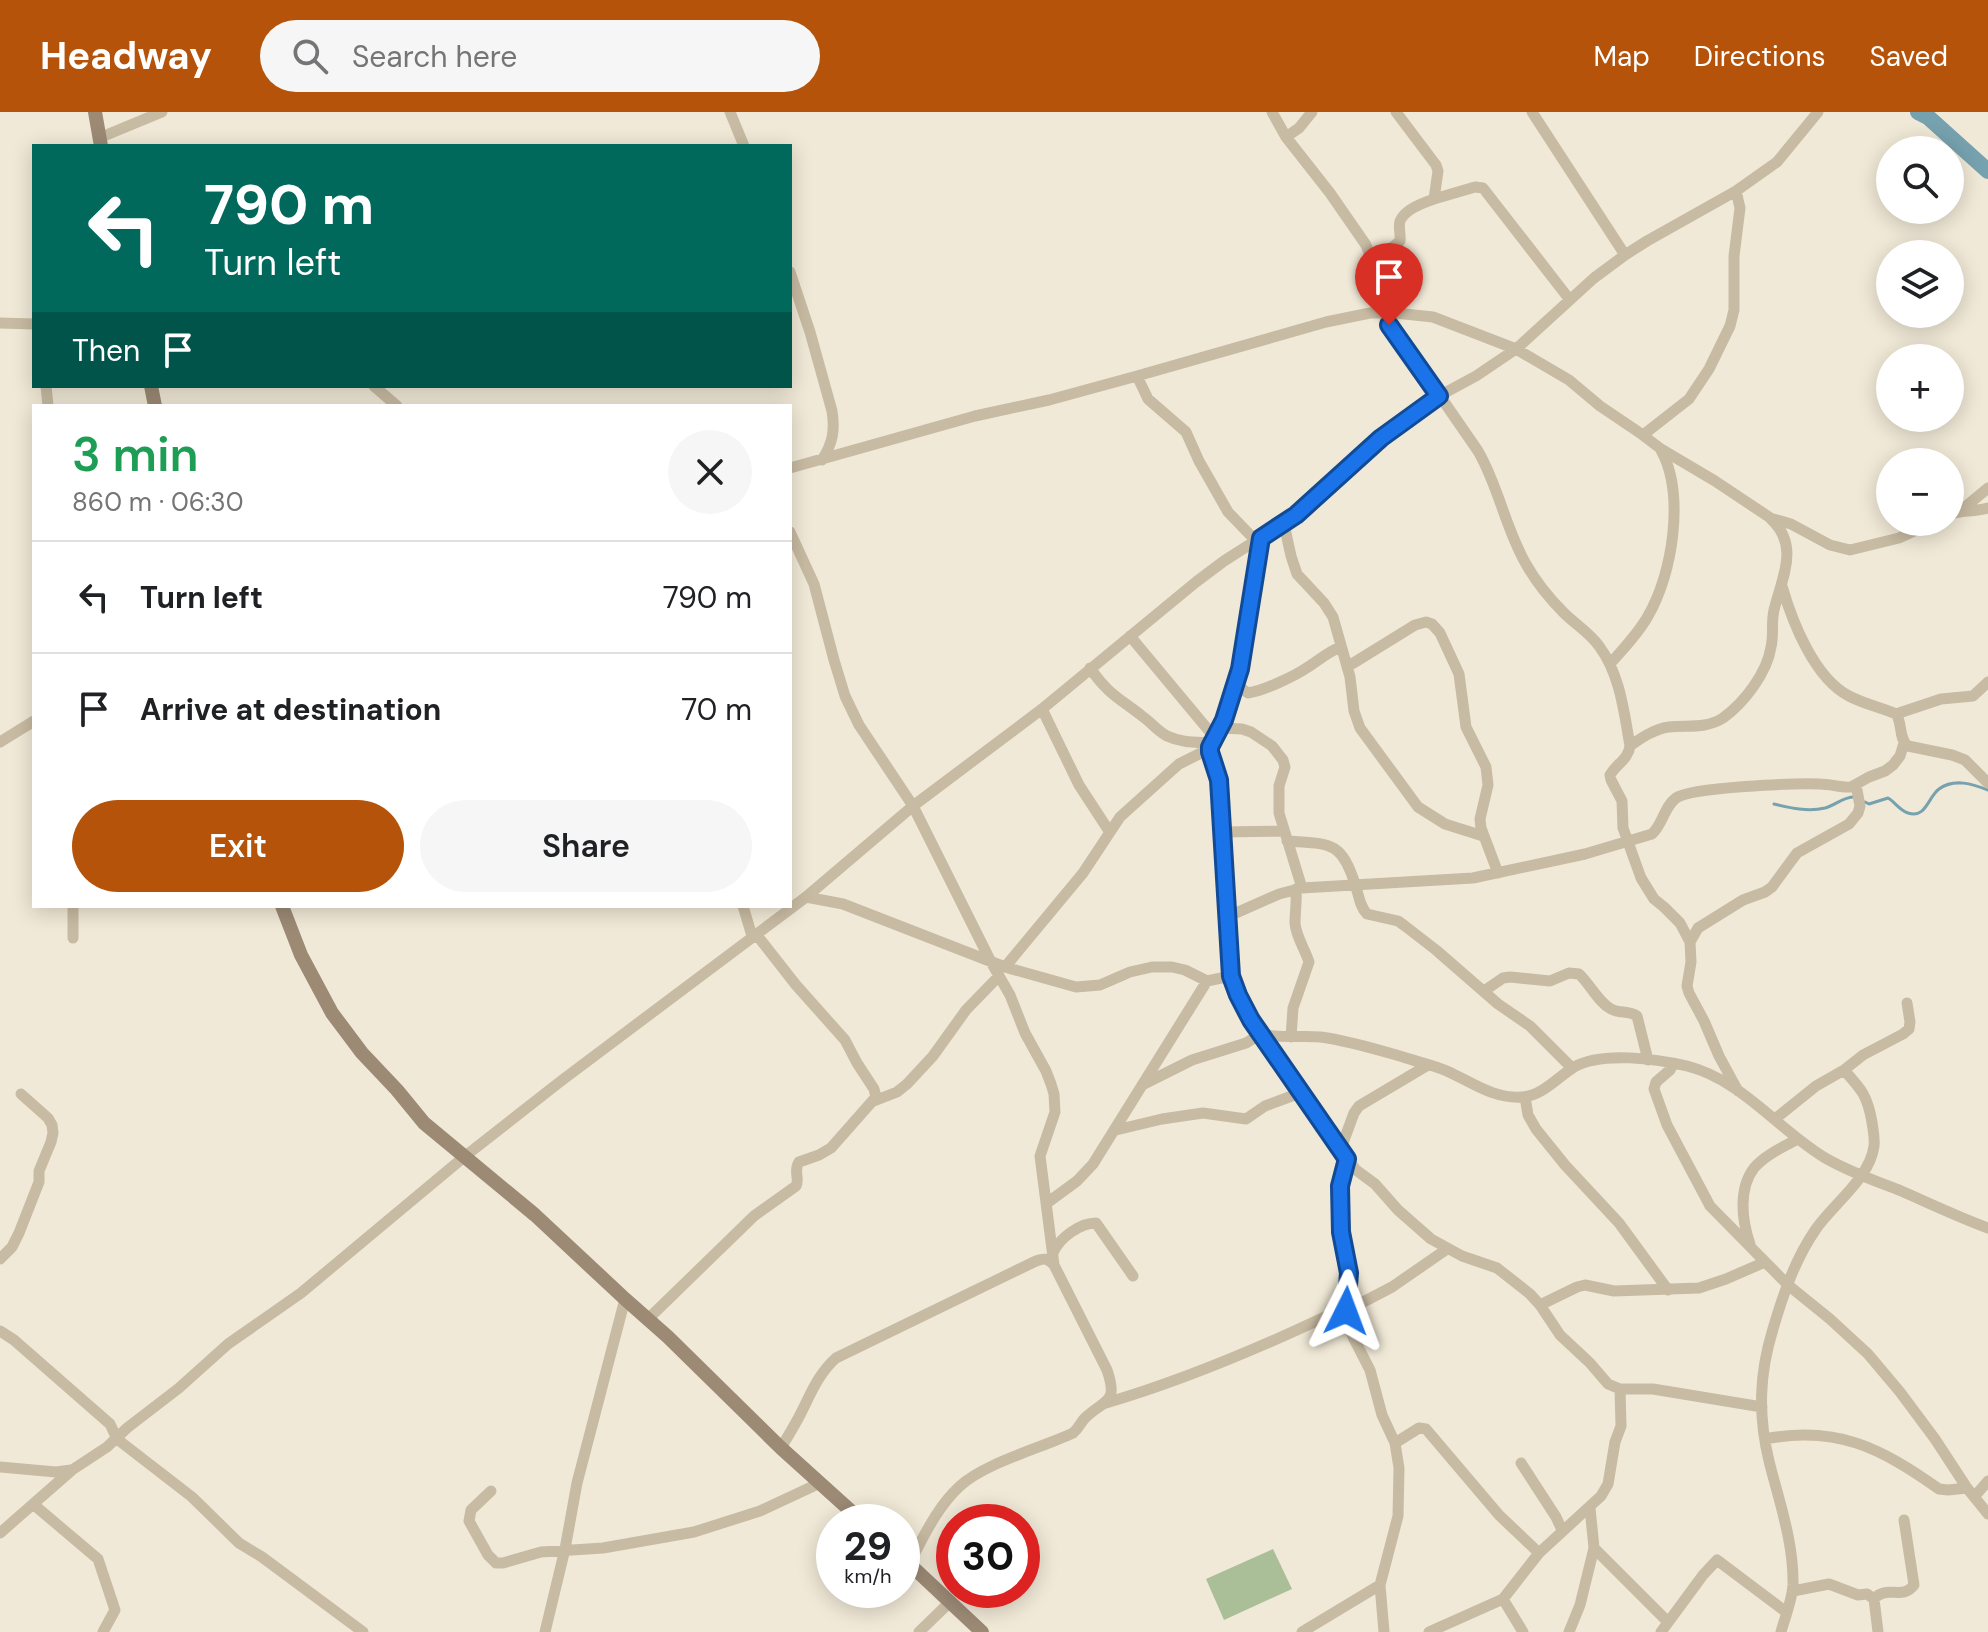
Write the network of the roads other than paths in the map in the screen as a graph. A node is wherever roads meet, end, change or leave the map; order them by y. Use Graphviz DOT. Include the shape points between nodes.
graph roads {
  1 [pos="95,112"];
  2 [pos="162,112"];
  3 [pos="730,112"];
  4 [pos="1272,112"];
  5 [pos="1312,112"];
  6 [pos="1396,112"];
  7 [pos="1532,112"];
  8 [pos="1818,112"];
  9 [pos="1286,137"];
  10 [pos="100,142"];
  11 [pos="743,144"];
  12 [pos="1736,191"];
  13 [pos="1434,199"];
  14 [pos="1625,255"];
  15 [pos="1373,263"];
  16 [pos="792,278"];
  17 [pos="1570,300"];
  18 [pos="1382,312"];
  19 [pos="0,323"];
  20 [pos="32,324"];
  21 [pos="1516,349"];
  22 [pos="1137,376"];
  23 [pos="376,388"];
  24 [pos="1439,396"];
  25 [pos="395,404"];
  26 [pos="834,432"];
  27 [pos="1643,435"];
  28 [pos="1661,449"];
  29 [pos="851,451"];
  30 [pos="822,460"];
  31 [pos="792,468"];
  32 [pos="1988,488"];
  33 [pos="1964,506"];
  34 [pos="1988,508"];
  35 [pos="1964,512"];
  36 [pos="1769,517"];
  37 [pos="1284,524"];
  38 [pos="792,536"];
  39 [pos="1903,536"];
  40 [pos="1259,540"];
  41 [pos="1782,586"];
  42 [pos="1130,636"];
  43 [pos="1341,647"];
  44 [pos="1610,664"];
  45 [pos="1347,667"];
  46 [pos="1090,668"];
  47 [pos="1988,682"];
  48 [pos="1235,684"];
  49 [pos="1042,709"];
  50 [pos="1896,714"];
  51 [pos="32,722"];
  52 [pos="1214,739"];
  53 [pos="0,742"];
  54 [pos="1904,743"];
  55 [pos="1630,746"];
  56 [pos="1988,783"];
  57 [pos="1856,785"];
  58 [pos="913,806"];
  59 [pos="1109,831"];
  60 [pos="1222,832"];
  61 [pos="1286,836"];
  62 [pos="1483,836"];
  63 [pos="1629,842"];
  64 [pos="1498,873"];
  65 [pos="1356,886"];
  66 [pos="1299,888"];
  67 [pos="806,897"];
  68 [pos="792,907"];
  69 [pos="73,908"];
  70 [pos="283,908"];
  71 [pos="744,908"];
  72 [pos="791,908"];
  73 [pos="1227,917"];
  74 [pos="754,935"];
  75 [pos="73,938"];
  76 [pos="1690,942"];
  77 [pos="991,962"];
  78 [pos="1002,972"];
  79 [pos="1231,976"];
  80 [pos="1207,981"];
  81 [pos="1484,991"];
  82 [pos="1907,1003"];
  83 [pos="1261,1034"];
  84 [pos="1291,1037"];
  85 [pos="1648,1060"];
  86 [pos="1673,1064"];
  87 [pos="1428,1065"];
  88 [pos="1572,1068"];
  89 [pos="1844,1070"];
  90 [pos="1142,1085"];
  91 [pos="1738,1091"];
  92 [pos="1300,1093"];
  93 [pos="21,1094"];
  94 [pos="1525,1097"];
  95 [pos="874,1101"];
  96 [pos="1775,1119"];
  97 [pos="1116,1130"];
  98 [pos="1798,1139"];
  99 [pos="1344,1155"];
  100 [pos="464,1157"];
  101 [pos="1861,1177"];
  102 [pos="1047,1203"];
  103 [pos="1988,1228"];
  104 [pos="1750,1247"];
  105 [pos="1447,1249"];
  106 [pos="0,1259"];
  107 [pos="1054,1259"];
  108 [pos="1765,1262"];
  109 [pos="1133,1276"];
  110 [pos="1788,1285"];
  111 [pos="1668,1290"];
  112 [pos="625,1299"];
  113 [pos="1540,1305"];
  114 [pos="1346,1309"];
  115 [pos="648,1319"];
  116 [pos="0,1331"];
  117 [pos="1620,1389"];
  118 [pos="1106,1403"];
  119 [pos="1762,1407"];
  120 [pos="117,1439"];
  121 [pos="1765,1439"];
  122 [pos="1395,1443"];
  123 [pos="781,1448"];
  124 [pos="1521,1463"];
  125 [pos="0,1467"];
  126 [pos="72,1470"];
  127 [pos="1988,1481"];
  128 [pos="820,1483"];
  129 [pos="491,1491"];
  130 [pos="1970,1493"];
  131 [pos="33,1504"];
  132 [pos="843,1504"];
  133 [pos="1590,1508"];
  134 [pos="1988,1514"];
  135 [pos="1904,1520"];
  136 [pos="1562,1530"];
  137 [pos="0,1533"];
  138 [pos="920,1539"];
  139 [pos="1594,1548"];
  140 [pos="565,1549"];
  141 [pos="1539,1553"];
  142 [pos="920,1573"];
  143 [pos="1380,1585"];
  144 [pos="936,1588"];
  145 [pos="1793,1591"];
  146 [pos="1503,1599"];
  147 [pos="1874,1599"];
  148 [pos="944,1608"];
  149 [pos="958,1608"];
  150 [pos="1786,1612"];
  151 [pos="1665,1627"];
  152 [pos="103,1632"];
  153 [pos="363,1632"];
  154 [pos="545,1632"];
  155 [pos="919,1632"];
  156 [pos="982,1632"];
  157 [pos="1302,1632"];
  158 [pos="1384,1632"];
  159 [pos="1429,1632"];
  160 [pos="1523,1632"];
  161 [pos="1569,1632"];
  162 [pos="1781,1632"];
  163 [pos="1878,1632"];
  1 -- 10 [label="street"];
  2 -- 10 [label="street"];
  3 -- 11 [label="street"];
  4 -- 9 [label="street"];
  5 -- 9 [label="street"];
  6 -- 13 [label="street" via="1436,165"];
  7 -- 14 [label="street"];
  8 -- 12 [label="street" via="1777,162"];
  9 -- 15 [label="street" via="1342,209"];
  12 -- 14 [label="street"];
  12 -- 27 [label="street" via="1740,208 1730,326 1689,399"];
  13 -- 15 [label="street" via="1401,219 1400,241"];
  13 -- 17 [label="street" via="1483,188"];
  14 -- 17 [label="street"];
  15 -- 18 [label="street"];
  16 -- 26 [label="street" via="828,393"];
  17 -- 21 [label="street"];
  18 -- 21 [label="street" via="1433,317"];
  18 -- 22 [label="street" via="1326,322"];
  18 -- 24 [label="street"];
  19 -- 20 [label="street"];
  21 -- 24 [label="street"];
  21 -- 27 [label="street" via="1569,380"];
  22 -- 29 [label="street"];
  22 -- 40 [label="street" via="1148,399 1186,432 1228,512"];
  23 -- 25 [label="street"];
  24 -- 37 [label="street" via="1381,438"];
  24 -- 44 [label="street" via="1484,460 1516,547 1535,580"];
  26 -- 29 [label="street" via="841,446"];
  26 -- 30 [label="street"];
  27 -- 28 [label="street"];
  28 -- 36 [label="street"];
  28 -- 44 [label="street" via="1674,505 1666,574 1648,617"];
  29 -- 30 [label="street"];
  30 -- 31 [label="street"];
  32 -- 33 [label="street"];
  34 -- 35 [label="street"];
  36 -- 39 [label="street" via="1850,550"];
  36 -- 41 [label="street" via="1785,545"];
  37 -- 40 [label="street"];
  37 -- 43 [label="street" via="1293,565 1330,610"];
  38 -- 58 [label="street" via="814,584 845,696"];
  40 -- 42 [label="street"];
  40 -- 48 [label="street"];
  41 -- 50 [label="street" via="1793,623 1823,674 1846,695"];
  41 -- 55 [label="street" via="1769,655 1734,709 1709,724 1661,729"];
  42 -- 46 [label="street"];
  42 -- 52 [label="street"];
  43 -- 45 [label="street"];
  43 -- 48 [label="street" via="1257,692 1248,693"];
  44 -- 55 [label="street"];
  45 -- 62 [label="street" via="1360,728 1410,798 1445,824"];
  45 -- 62 [label="street" via="1415,625 1426,622 1436,628 1459,674 1466,727 1488,776 1480,819"];
  46 -- 49 [label="street"];
  46 -- 52 [label="street" via="1109,692 1167,736 1186,742"];
  47 -- 50 [label="street" via="1973,696 1941,699"];
  48 -- 52 [label="street"];
  49 -- 58 [label="street"];
  49 -- 59 [label="street" via="1079,785"];
  50 -- 54 [label="street"];
  51 -- 53 [label="street"];
  52 -- 59 [label="street" via="1173,769"];
  52 -- 60 [label="street" via="1210,752 1219,780"];
  52 -- 61 [label="street" via="1242,729 1279,752 1285,767 1279,813"];
  54 -- 56 [label="street" via="1965,760"];
  54 -- 57 [label="street" via="1893,765"];
  55 -- 63 [label="street" via="1626,759 1610,775 1622,801"];
  57 -- 63 [label="street" via="1793,783 1684,794 1668,806 1652,834"];
  57 -- 76 [label="street" via="1860,806 1849,824 1797,853 1772,887 1698,928"];
  58 -- 67 [label="street"];
  58 -- 77 [label="street"];
  59 -- 78 [label="street" via="1083,873"];
  60 -- 61 [label="street"];
  60 -- 73 [label="street"];
  61 -- 65 [label="street" via="1334,848"];
  61 -- 66 [label="street"];
  62 -- 64 [label="street"];
  63 -- 64 [label="street"];
  63 -- 76 [label="street" via="1645,887 1680,923"];
  64 -- 65 [label="street"];
  65 -- 66 [label="street"];
  65 -- 81 [label="street" via="1367,914 1398,921"];
  66 -- 73 [label="street"];
  66 -- 84 [label="street" via="1296,928 1309,962 1294,1001"];
  67 -- 68 [label="street"];
  67 -- 77 [label="street" via="843,904"];
  69 -- 75 [label="street"];
  70 -- 100 [label="street" via="332,1013 424,1123"];
  71 -- 74 [label="street"];
  72 -- 74 [label="street"];
  73 -- 79 [label="street"];
  74 -- 95 [label="street" via="845,1040 874,1089"];
  74 -- 100 [label="street"];
  76 -- 91 [label="street" via="1689,993"];
  77 -- 78 [label="street"];
  78 -- 80 [label="street" via="1076,987 1100,985 1152,967 1172,967"];
  78 -- 95 [label="street" via="907,1084"];
  78 -- 102 [label="street" via="1054,1094 1054,1119 1040,1156"];
  79 -- 80 [label="street"];
  79 -- 83 [label="street"];
  80 -- 90 [label="street"];
  81 -- 85 [label="street" via="1503,978 1550,981 1579,974 1608,1007 1637,1016"];
  81 -- 88 [label="street"];
  82 -- 89 [label="street" via="1909,1029"];
  83 -- 84 [label="street"];
  83 -- 90 [label="street"];
  83 -- 92 [label="street"];
  84 -- 87 [label="street" via="1347,1041"];
  85 -- 86 [label="street"];
  85 -- 88 [label="street" via="1600,1058"];
  86 -- 91 [label="street" via="1694,1068"];
  86 -- 104 [label="street" via="1654,1086 1667,1125 1710,1206"];
  87 -- 94 [label="street" via="1491,1093"];
  87 -- 99 [label="street" via="1359,1106"];
  88 -- 94 [label="street"];
  89 -- 96 [label="street"];
  89 -- 101 [label="street" via="1866,1098 1874,1140"];
  90 -- 97 [label="street"];
  91 -- 96 [label="street"];
  92 -- 97 [label="street" via="1246,1119 1203,1113"];
  92 -- 99 [label="street"];
  93 -- 106 [label="street" via="48,1118 53,1133 19,1233"];
  94 -- 111 [label="street" via="1536,1129 1619,1223"];
  95 -- 115 [label="street" via="831,1148 799,1162 796,1186 754,1216"];
  96 -- 98 [label="street"];
  97 -- 102 [label="street" via="1085,1174"];
  98 -- 101 [label="street"];
  98 -- 104 [label="street" via="1761,1162 1748,1181 1743,1213"];
  99 -- 105 [label="street" via="1415,1226"];
  99 -- 114 [label="street" via="1340,1186 1349,1273"];
  100 -- 112 [label="street"];
  100 -- 120 [label="street"];
  101 -- 103 [label="street"];
  101 -- 110 [label="street" via="1816,1228"];
  102 -- 107 [label="street"];
  104 -- 108 [label="street"];
  105 -- 113 [label="street" via="1497,1268"];
  105 -- 114 [label="street" via="1392,1287"];
  107 -- 109 [label="street" via="1061,1240 1096,1223"];
  107 -- 118 [label="street" via="1107,1370 1111,1389"];
  107 -- 123 [label="street" via="1036,1261 836,1358 811,1390"];
  108 -- 110 [label="street"];
  108 -- 111 [label="street" via="1714,1284"];
  110 -- 119 [label="street" via="1764,1362"];
  110 -- 130 [label="street" via="1868,1354"];
  111 -- 113 [label="street" via="1614,1291 1585,1285"];
  112 -- 115 [label="street"];
  112 -- 140 [label="street"];
  113 -- 117 [label="street" via="1560,1335 1608,1384"];
  114 -- 118 [label="street" via="1276,1341"];
  114 -- 122 [label="street"];
  115 -- 123 [label="street"];
  116 -- 120 [label="street" via="110,1424"];
  117 -- 119 [label="street" via="1653,1389"];
  117 -- 133 [label="street" via="1621,1426 1608,1484"];
  118 -- 138 [label="street" via="1073,1433 984,1470 958,1487"];
  119 -- 121 [label="street"];
  120 -- 126 [label="street"];
  120 -- 153 [label="street" via="192,1497 239,1543"];
  121 -- 130 [label="street" via="1826,1435 1856,1442 1939,1489"];
  121 -- 145 [label="street" via="1785,1520"];
  122 -- 141 [label="street" via="1426,1429"];
  122 -- 143 [label="street" via="1398,1516"];
  123 -- 128 [label="street"];
  124 -- 136 [label="street"];
  125 -- 126 [label="street"];
  126 -- 131 [label="street"];
  127 -- 130 [label="street"];
  128 -- 132 [label="street"];
  128 -- 140 [label="street" via="760,1511 694,1532"];
  129 -- 140 [label="street" via="471,1510 469,1521 496,1563"];
  130 -- 134 [label="street"];
  131 -- 137 [label="street"];
  131 -- 152 [label="street" via="98,1559 115,1610"];
  133 -- 136 [label="street"];
  133 -- 139 [label="street"];
  135 -- 147 [label="street" via="1914,1585 1905,1593 1879,1593"];
  136 -- 141 [label="street"];
  139 -- 151 [label="street"];
  139 -- 161 [label="street"];
  140 -- 154 [label="street"];
  141 -- 146 [label="street"];
  142 -- 144 [label="street"];
  143 -- 157 [label="street"];
  143 -- 158 [label="street"];
  145 -- 147 [label="street" via="1829,1584"];
  145 -- 150 [label="street"];
  146 -- 159 [label="street"];
  146 -- 160 [label="street"];
  147 -- 163 [label="street"];
  148 -- 155 [label="street"];
  149 -- 156 [label="street"];
  150 -- 151 [label="street" via="1717,1560"];
  150 -- 162 [label="street"];
}
